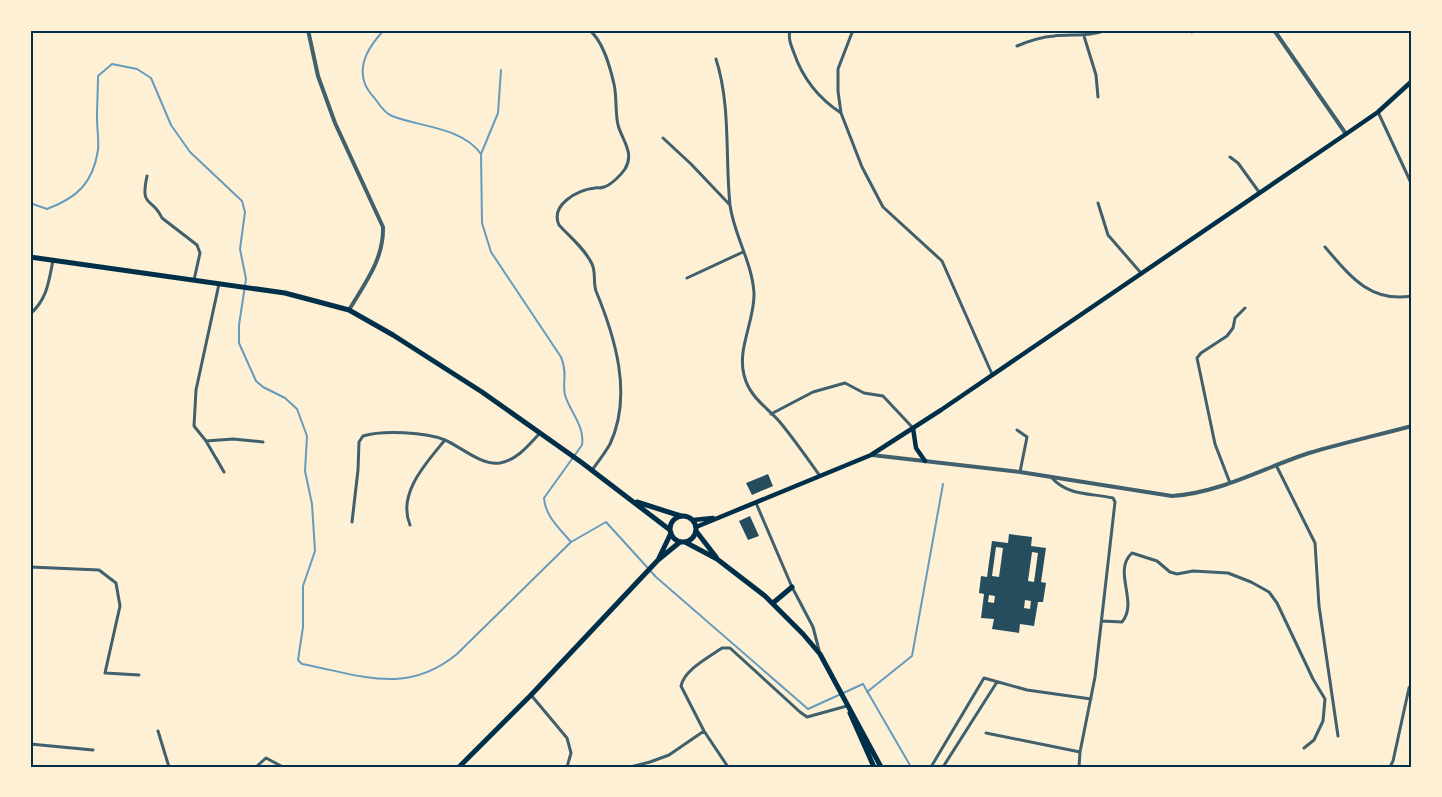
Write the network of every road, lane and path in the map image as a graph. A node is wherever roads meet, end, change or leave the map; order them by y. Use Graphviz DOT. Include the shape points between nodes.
graph roads {
  1 [pos="308,30"];
  2 [pos="589,30"];
  3 [pos="790,30"];
  4 [pos="853,30"];
  5 [pos="1106,30"];
  6 [pos="1274,30"];
  7 [pos="1084,36"];
  8 [pos="1017,46"];
  9 [pos="716,59"];
  10 [pos="1412,81"];
  11 [pos="1098,97"];
  12 [pos="1378,112"];
  13 [pos="841,113"];
  14 [pos="1346,134"];
  15 [pos="663,138"];
  16 [pos="1230,157"];
  17 [pos="147,176"];
  18 [pos="1412,185"];
  19 [pos="1259,192"];
  20 [pos="1098,203"];
  21 [pos="730,206"];
  22 [pos="1325,247"];
  23 [pos="743,252"];
  24 [pos="30,257"];
  25 [pos="53,260"];
  26 [pos="1141,273"];
  27 [pos="687,278"];
  28 [pos="194,280"];
  29 [pos="219,284"];
  30 [pos="1412,296"];
  31 [pos="1245,308"];
  32 [pos="349,310"];
  33 [pos="30,314"];
  34 [pos="992,374"];
  35 [pos="771,414"];
  36 [pos="1412,426"];
  37 [pos="914,428"];
  38 [pos="1017,430"];
  39 [pos="540,433"];
  40 [pos="445,440"];
  41 [pos="206,441"];
  42 [pos="262,441"];
  43 [pos="871,455"];
  44 [pos="216,458"];
  45 [pos="925,461"];
  46 [pos="1276,465"];
  47 [pos="592,470"];
  48 [pos="1020,472"];
  49 [pos="820,476"];
  50 [pos="1051,477"];
  51 [pos="1230,483"];
  52 [pos="632,501"];
  53 [pos="756,504"];
  54 [pos="681,516"];
  55 [pos="715,518"];
  56 [pos="693,520"];
  57 [pos="352,522"];
  58 [pos="410,525"];
  59 [pos="696,529"];
  60 [pos="670,531"];
  61 [pos="683,542"];
  62 [pos="717,559"];
  63 [pos="656,562"];
  64 [pos="30,567"];
  65 [pos="792,587"];
  66 [pos="773,603"];
  67 [pos="1102,621"];
  68 [pos="820,654"];
  69 [pos="139,675"];
  70 [pos="997,682"];
  71 [pos="1412,684"];
  72 [pos="531,695"];
  73 [pos="1091,699"];
  74 [pos="847,705"];
  75 [pos="158,731"];
  76 [pos="704,731"];
  77 [pos="986,734"];
  78 [pos="1338,736"];
  79 [pos="30,744"];
  80 [pos="1304,747"];
  81 [pos="93,750"];
  82 [pos="1080,752"];
  83 [pos="169,767"];
  84 [pos="256,767"];
  85 [pos="283,767"];
  86 [pos="459,767"];
  87 [pos="567,767"];
  88 [pos="630,767"];
  89 [pos="728,767"];
  90 [pos="874,767"];
  91 [pos="881,767"];
  92 [pos="931,767"];
  93 [pos="943,767"];
  94 [pos="1079,767"];
  95 [pos="1389,767"];
  1 -- 32 [label="street" via="318,76 335,123 383,227 378,261"];
  2 -- 47 [label="street" via="597,36 614,84 618,125 628,148 625,168 606,187 574,195 565,201 556,219 592,263 595,288 615,342 620,401 614,433"];
  3 -- 13 [label="street" via="789,39 800,71 814,91"];
  4 -- 13 [label="street" via="838,69"];
  5 -- 7 [label="street"];
  6 -- 14 [label="street"];
  7 -- 8 [label="street" via="1047,37"];
  7 -- 11 [label="street"];
  9 -- 21 [label="street" via="725,110"];
  10 -- 12 [label="main road"];
  12 -- 14 [label="main road"];
  12 -- 18 [label="street"];
  13 -- 34 [label="street" via="883,207 942,261"];
  14 -- 19 [label="main road"];
  15 -- 21 [label="street"];
  16 -- 19 [label="street"];
  17 -- 28 [label="street" via="144,191 150,205 196,245 200,254"];
  19 -- 26 [label="main road"];
  20 -- 26 [label="street" via="1108,235"];
  21 -- 23 [label="street"];
  22 -- 30 [label="street" via="1348,274 1381,296"];
  23 -- 27 [label="street"];
  23 -- 35 [label="street" via="754,293 743,374 753,396"];
  24 -- 25 [label="main road"];
  25 -- 28 [label="main road"];
  25 -- 33 [label="street" via="44,297"];
  26 -- 34 [label="main road"];
  28 -- 29 [label="main road"];
  29 -- 32 [label="main road" via="285,294"];
  29 -- 41 [label="street" via="195,398 194,426"];
  31 -- 51 [label="street" via="1234,318 1227,336 1197,358 1215,444"];
  32 -- 39 [label="main road" via="393,334"];
  34 -- 37 [label="main road"];
  35 -- 37 [label="street" via="813,392 845,383 886,398"];
  35 -- 49 [label="street"];
  36 -- 46 [label="street"];
  37 -- 43 [label="main road"];
  37 -- 45 [label="main road" via="916,448"];
  38 -- 48 [label="street" via="1027,437"];
  39 -- 40 [label="street" via="516,457 494,464"];
  39 -- 47 [label="main road"];
  40 -- 57 [label="street" via="387,433 363,436 359,442"];
  40 -- 58 [label="street" via="410,491 406,506"];
  41 -- 42 [label="street"];
  41 -- 44 [label="street" via="224,472"];
  43 -- 45 [label="street"];
  43 -- 49 [label="main road"];
  45 -- 48 [label="street"];
  46 -- 51 [label="street"];
  46 -- 78 [label="street" via="1315,543 1319,606"];
  47 -- 52 [label="main road"];
  48 -- 50 [label="street"];
  49 -- 53 [label="main road"];
  50 -- 51 [label="street" via="1172,496 1198,494"];
  50 -- 67 [label="street" via="1069,491 1113,498 1115,502"];
  52 -- 54 [label="main road"];
  52 -- 60 [label="main road"];
  53 -- 55 [label="main road"];
  53 -- 65 [label="street"];
  54 -- 56 [label="main road"];
  54 -- 60 [label="main road" via="672,523"];
  55 -- 56 [label="main road"];
  55 -- 59 [label="main road"];
  56 -- 59 [label="main road"];
  59 -- 61 [label="main road" via="692,539"];
  59 -- 62 [label="main road"];
  60 -- 61 [label="main road"];
  60 -- 63 [label="main road"];
  61 -- 62 [label="main road"];
  61 -- 63 [label="main road"];
  62 -- 66 [label="main road"];
  63 -- 72 [label="main road"];
  64 -- 69 [label="street" via="99,570 116,583 120,606 105,673"];
  65 -- 66 [label="main road"];
  65 -- 68 [label="street" via="813,627"];
  66 -- 68 [label="main road"];
  67 -- 73 [label="street"];
  67 -- 80 [label="street" via="1122,622 1127,616 1124,566 1132,553 1157,561 1177,574 1227,573 1269,592 1325,699 1323,721 1314,740"];
  68 -- 74 [label="main road"];
  70 -- 73 [label="street"];
  70 -- 92 [label="street" via="984,678"];
  70 -- 93 [label="street"];
  71 -- 95 [label="street"];
  72 -- 86 [label="main road"];
  72 -- 87 [label="street" via="567,738 571,753"];
  73 -- 82 [label="street"];
  74 -- 76 [label="street" via="807,717 729,648 722,648 681,682"];
  74 -- 90 [label="main road"];
  74 -- 91 [label="main road"];
  75 -- 83 [label="street"];
  76 -- 88 [label="street" via="669,755"];
  76 -- 89 [label="street"];
  77 -- 82 [label="street"];
  79 -- 81 [label="street"];
  82 -- 94 [label="street"];
  84 -- 85 [label="street" via="266,758"];
}
